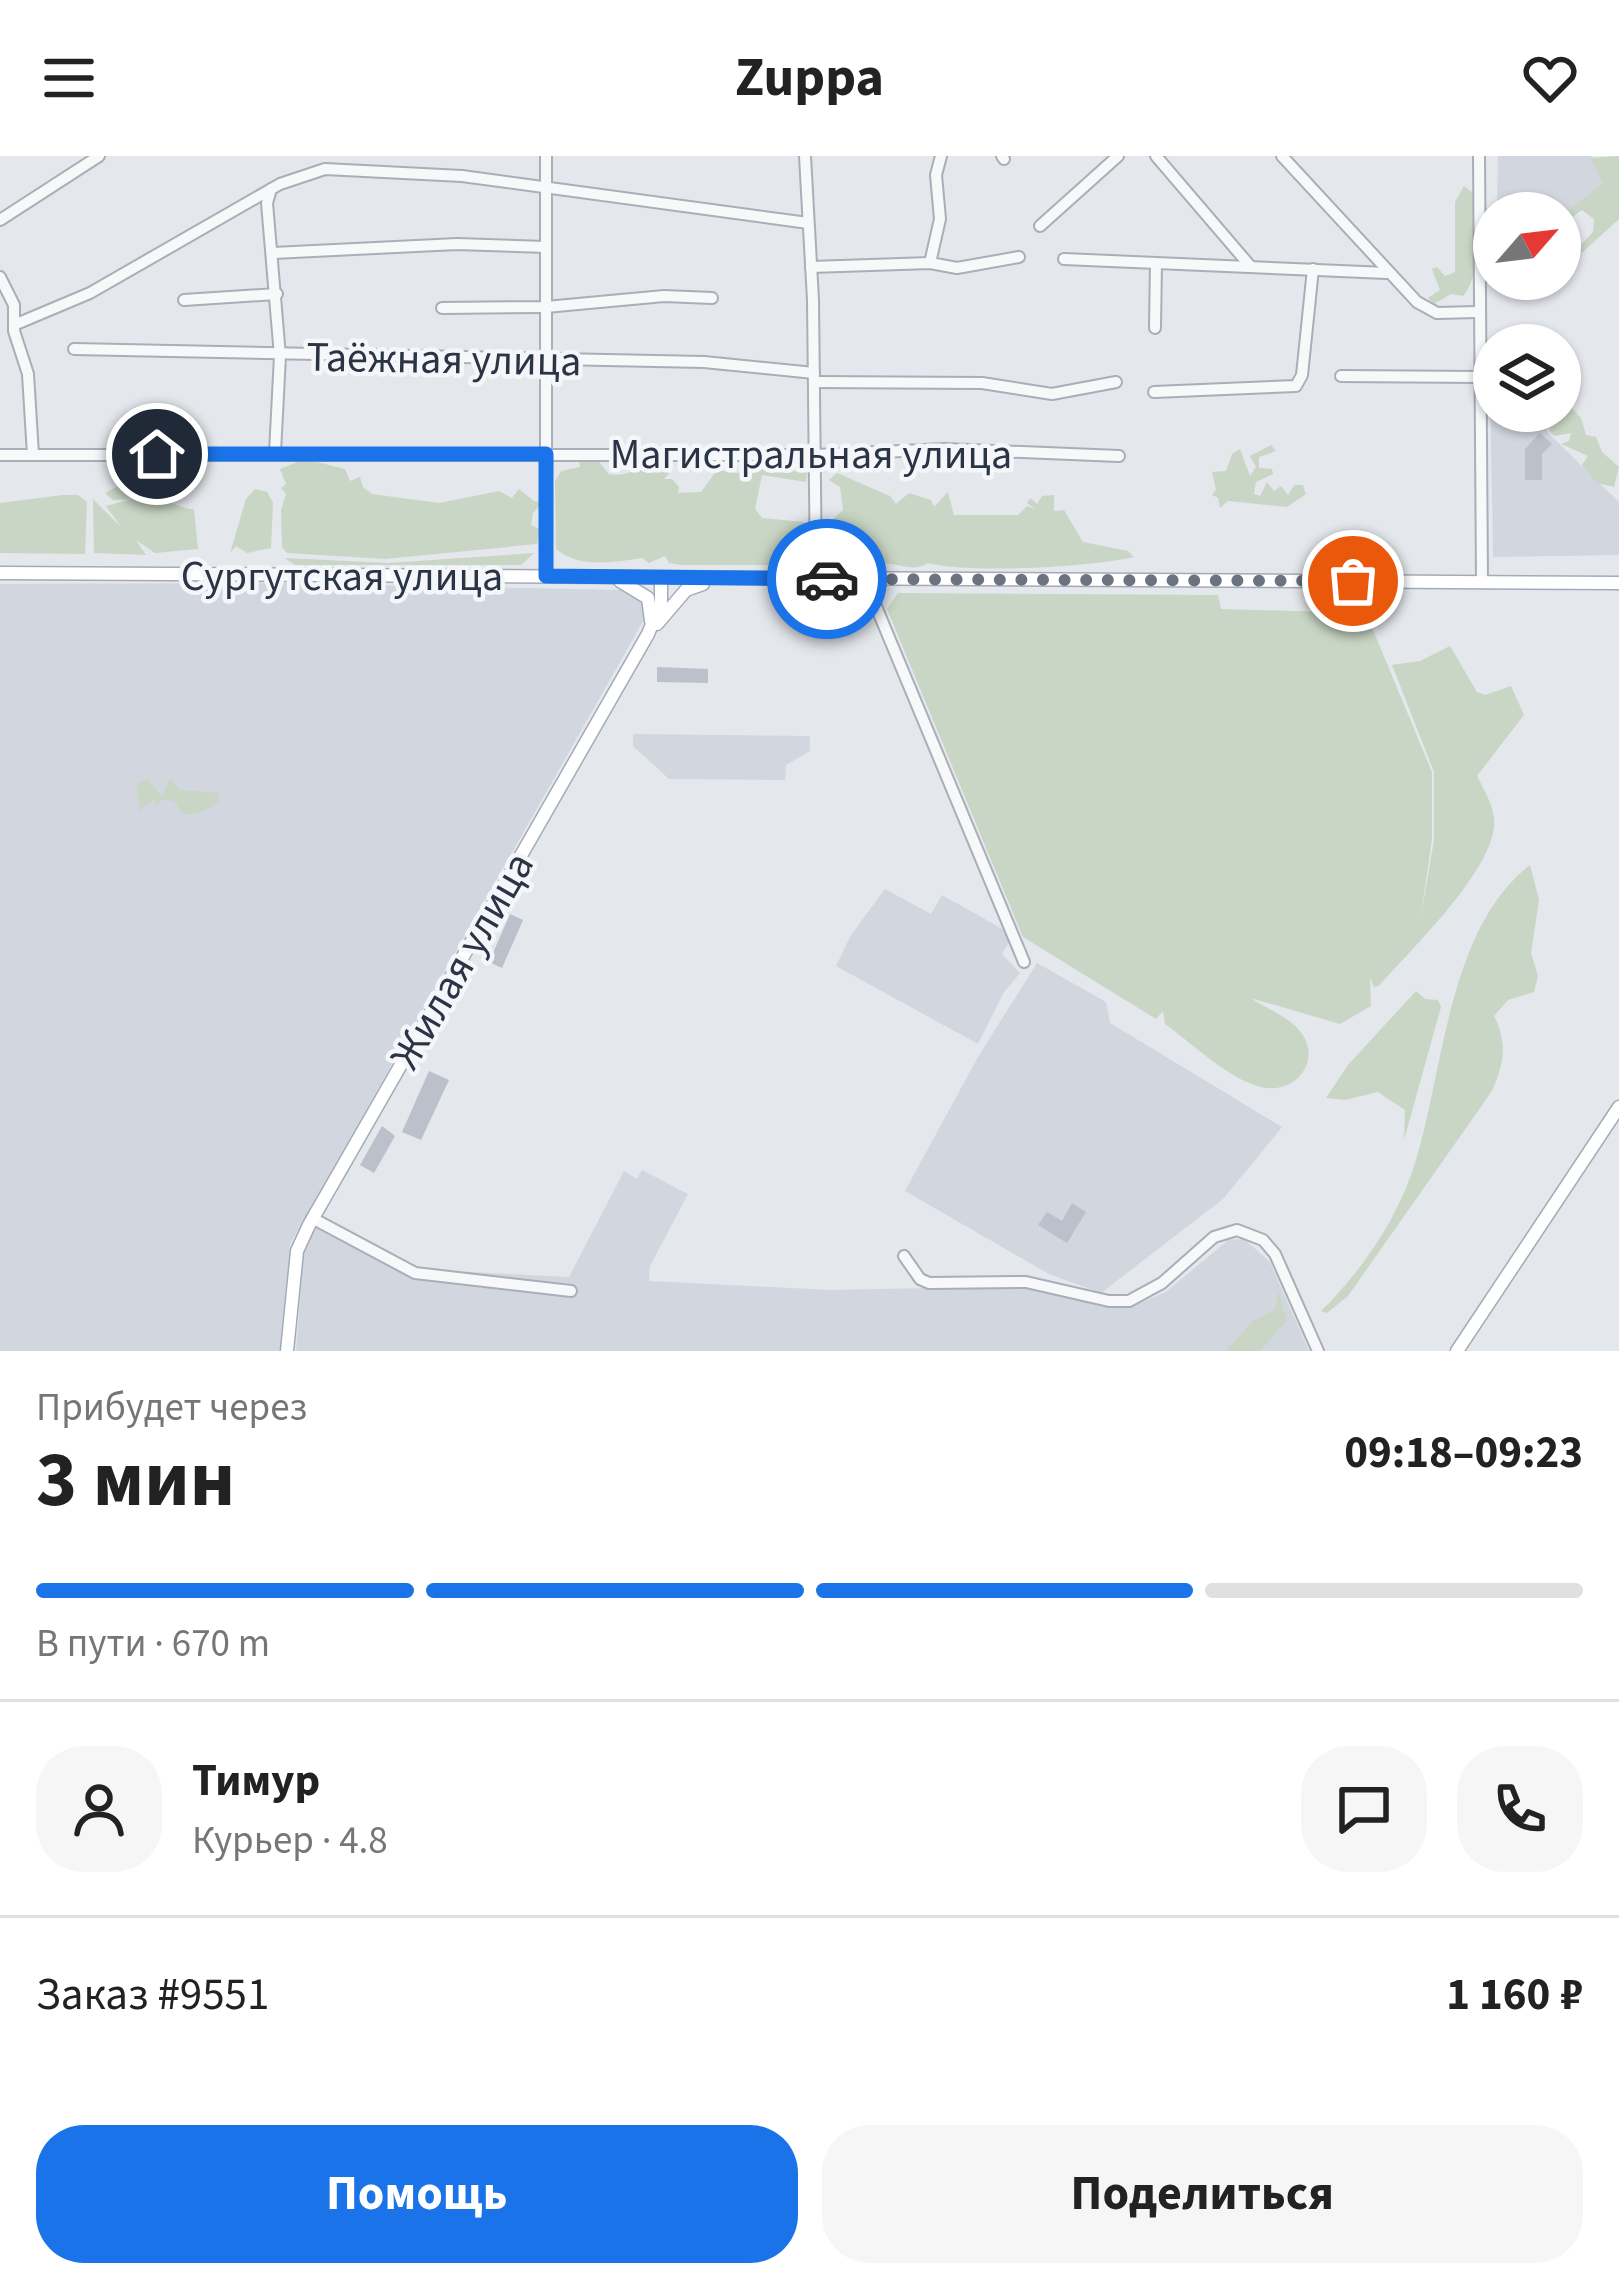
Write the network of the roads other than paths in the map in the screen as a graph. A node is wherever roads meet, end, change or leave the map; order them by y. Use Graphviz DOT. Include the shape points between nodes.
graph roads {
  1 [pos="99,156"];
  2 [pos="546,156"];
  3 [pos="805,156"];
  4 [pos="941,156"];
  5 [pos="1118,156"];
  6 [pos="1156,156"];
  7 [pos="1282,156"];
  8 [pos="1479,156"];
  9 [pos="547,188"];
  10 [pos="271,189"];
  11 [pos="0,220"];
  12 [pos="808,223"];
  13 [pos="1040,226"];
  14 [pos="546,247"];
  15 [pos="273,253"];
  16 [pos="1019,256"];
  17 [pos="1064,259"];
  18 [pos="930,263"];
  19 [pos="1156,263"];
  20 [pos="811,267"];
  21 [pos="1251,267"];
  22 [pos="1312,269"];
  23 [pos="1387,273"];
  24 [pos="0,277"];
  25 [pos="277,294"];
  26 [pos="712,298"];
  27 [pos="184,300"];
  28 [pos="546,307"];
  29 [pos="442,308"];
  30 [pos="1478,313"];
  31 [pos="1478,324"];
  32 [pos="14,326"];
  33 [pos="1155,328"];
  34 [pos="74,349"];
  35 [pos="280,356"];
  36 [pos="547,360"];
  37 [pos="1341,376"];
  38 [pos="814,377"];
  39 [pos="1473,377"];
  40 [pos="1116,382"];
  41 [pos="1154,392"];
  42 [pos="1480,432"];
  43 [pos="275,452"];
  44 [pos="546,454"];
  45 [pos="0,455"];
  46 [pos="33,455"];
  47 [pos="816,455"];
  48 [pos="1119,456"];
  49 [pos="0,573"];
  50 [pos="546,576"];
  51 [pos="607,576"];
  52 [pos="661,578"];
  53 [pos="723,579"];
  54 [pos="816,579"];
  55 [pos="866,580"];
  56 [pos="1482,581"];
  57 [pos="1619,583"];
  58 [pos="648,634"];
  59 [pos="1024,962"];
  60 [pos="1619,1107"];
  61 [pos="312,1218"];
  62 [pos="904,1256"];
  63 [pos="571,1291"];
  64 [pos="287,1351"];
  65 [pos="1318,1351"];
  66 [pos="1457,1351"];
  1 -- 11 [label="street"];
  2 -- 9 [label="street"];
  3 -- 12 [label="street"];
  4 -- 18 [label="street"];
  5 -- 13 [label="street"];
  6 -- 21 [label="street"];
  7 -- 23 [label="street"];
  8 -- 30 [label="street"];
  9 -- 10 [label="street" via="340,168"];
  9 -- 12 [label="street"];
  9 -- 14 [label="street"];
  10 -- 15 [label="street"];
  10 -- 32 [label="street"];
  12 -- 20 [label="street"];
  14 -- 15 [label="street"];
  14 -- 28 [label="street"];
  15 -- 25 [label="street"];
  16 -- 18 [label="street" via="957,268"];
  17 -- 19 [label="street"];
  18 -- 20 [label="street"];
  19 -- 21 [label="street"];
  19 -- 33 [label="street"];
  20 -- 38 [label="street"];
  21 -- 22 [label="street"];
  22 -- 23 [label="street"];
  22 -- 41 [label="street" via="1296,386"];
  23 -- 30 [label="street" via="1426,308"];
  24 -- 32 [label="street"];
  25 -- 27 [label="street"];
  25 -- 35 [label="street"];
  26 -- 28 [label="street"];
  28 -- 29 [label="street"];
  28 -- 36 [label="street"];
  30 -- 31 [label="street"];
  32 -- 46 [label="street" via="28,374"];
  34 -- 35 [label="street, Таёжная улица"];
  35 -- 36 [label="street, Таёжная улица"];
  35 -- 43 [label="street"];
  36 -- 38 [label="street, Таёжная улица" via="704,362"];
  36 -- 44 [label="street"];
  37 -- 39 [label="street"];
  38 -- 40 [label="street, Таёжная улица" via="1052,394"];
  38 -- 47 [label="street"];
  42 -- 56 [label="street"];
  43 -- 44 [label="street, Магистральная улица"];
  43 -- 46 [label="street, Магистральная улица"];
  44 -- 47 [label="street, Магистральная улица"];
  44 -- 50 [label="street"];
  45 -- 46 [label="street, Магистральная улица"];
  47 -- 48 [label="street, Магистральная улица" via="945,449"];
  47 -- 54 [label="street"];
  49 -- 50 [label="main road, Сургутская улица"];
  50 -- 51 [label="main road, Сургутская улица"];
  51 -- 52 [label="main road, Сургутская улица"];
  51 -- 58 [label="main road" via="648,598"];
  52 -- 53 [label="main road, Сургутская улица"];
  52 -- 58 [label="main road, Жилая улица"];
  53 -- 54 [label="main road, Сургутская улица"];
  53 -- 58 [label="main road" via="686,590"];
  54 -- 55 [label="main road, Сургутская улица"];
  55 -- 56 [label="main road, Сургутская улица"];
  55 -- 59 [label="street"];
  56 -- 57 [label="main road, Сургутская улица"];
  58 -- 61 [label="main road, Жилая улица"];
  60 -- 66 [label="main road"];
  61 -- 63 [label="street" via="416,1273"];
  61 -- 64 [label="main road, Жилая улица" via="297,1251"];
  62 -- 65 [label="street" via="929,1283 1026,1282 1124,1302 1162,1283 1214,1237 1247,1232 1275,1254"];
}
